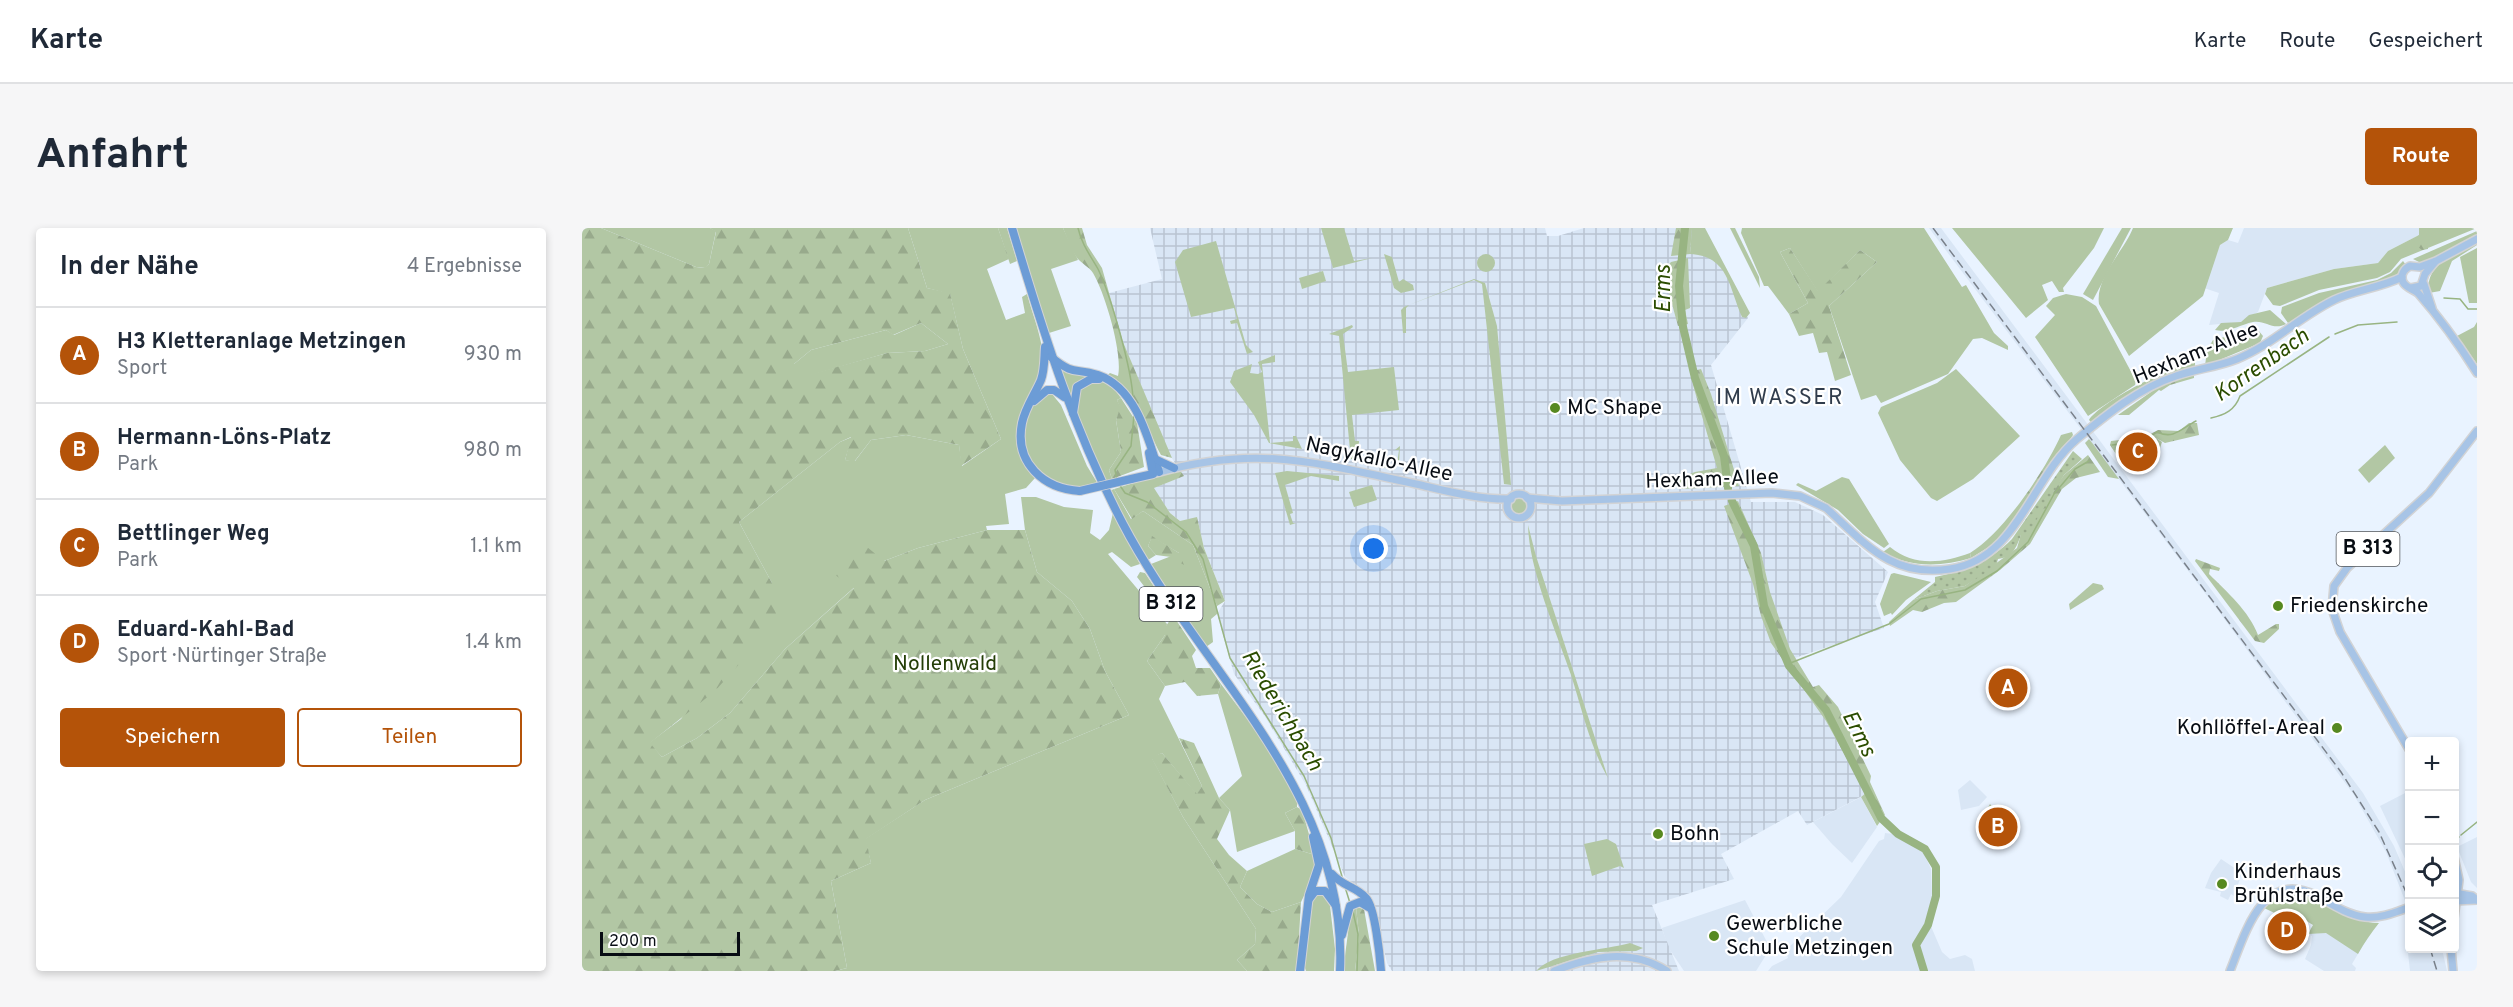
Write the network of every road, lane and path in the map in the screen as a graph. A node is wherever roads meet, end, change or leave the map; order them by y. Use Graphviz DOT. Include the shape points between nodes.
graph roads {
  1 [pos="1012,228"];
  2 [pos="2477,239"];
  3 [pos="2436,261"];
  4 [pos="2420,267"];
  5 [pos="2425,274"];
  6 [pos="2402,277"];
  7 [pos="2387,284"];
  8 [pos="2424,284"];
  9 [pos="2409,288"];
  10 [pos="2434,313"];
  11 [pos="1046,342"];
  12 [pos="1050,356"];
  13 [pos="2477,373"];
  14 [pos="1107,379"];
  15 [pos="1065,397"];
  16 [pos="1026,412"];
  17 [pos="1072,416"];
  18 [pos="2477,431"];
  19 [pos="1148,443"];
  20 [pos="1155,459"];
  21 [pos="1174,468"];
  22 [pos="1156,473"];
  23 [pos="1473,496"];
  24 [pos="1527,498"];
  25 [pos="1511,499"];
  26 [pos="1562,501"];
  27 [pos="1508,509"];
  28 [pos="1530,510"];
  29 [pos="2405,744"];
  30 [pos="1306,810"];
  31 [pos="1329,870"];
  32 [pos="2459,894"];
  33 [pos="2474,901"];
  34 [pos="1308,903"];
  35 [pos="1338,908"];
  36 [pos="2405,909"];
  37 [pos="1372,910"];
  38 [pos="2459,910"];
  39 [pos="1341,939"];
  40 [pos="2451,953"];
  41 [pos="1301,969"];
  42 [pos="1382,970"];
  43 [pos="1340,971"];
  44 [pos="1554,971"];
  45 [pos="1667,971"];
  46 [pos="2230,971"];
  47 [pos="2453,971"];
  1 -- 11 [label="highway, B 312"];
  2 -- 3 [label="main road"];
  3 -- 4 [label="main road"];
  3 -- 5 [label="main road"];
  4 -- 5 [label="main road"];
  4 -- 6 [label="main road" via="2410,266"];
  5 -- 8 [label="main road"];
  6 -- 7 [label="main road, Hexham-Allee"];
  6 -- 9 [label="main road"];
  7 -- 9 [label="main road, Hexham-Allee"];
  7 -- 26 [label="main road, Hexham-Allee" via="2335,299 2236,360 2176,376 2142,391 2070,445 1995,548 1952,569 1927,570 1888,562 1826,508 1800,496 1723,494"];
  8 -- 9 [label="main road"];
  8 -- 10 [label="main road"];
  9 -- 10 [label="main road"];
  10 -- 13 [label="main road"];
  11 -- 12 [label="highway, B 312"];
  11 -- 16 [label="highway" via="1042,378"];
  12 -- 14 [label="highway" via="1067,370"];
  12 -- 15 [label="highway, B 312"];
  14 -- 17 [label="highway" via="1091,379 1077,387"];
  14 -- 19 [label="highway" via="1134,408"];
  15 -- 16 [label="highway" via="1047,390"];
  15 -- 17 [label="highway, B 312"];
  16 -- 22 [label="highway, bridge" via="1021,444 1029,466 1059,489 1080,491"];
  17 -- 30 [label="highway, B 312" via="1108,495 1158,585 1257,725"];
  18 -- 29 [label="main road, B 313" via="2415,508 2347,568 2334,586 2333,611 2340,632"];
  19 -- 20 [label="highway"];
  19 -- 22 [label="highway"];
  20 -- 21 [label="highway"];
  20 -- 22 [label="highway"];
  21 -- 22 [label="main road, Nagykallo-Allee"];
  21 -- 23 [label="main road, Nagykallo-Allee" via="1251,456 1278,457"];
  23 -- 25 [label="main road, Nagykallo-Allee"];
  23 -- 27 [label="main road, Nagykallo-Allee"];
  24 -- 25 [label="main road" via="1519,495"];
  24 -- 26 [label="main road, Hexham-Allee"];
  24 -- 28 [label="main road"];
  25 -- 27 [label="main road"];
  26 -- 28 [label="main road, Hexham-Allee"];
  27 -- 28 [label="main road" via="1520,518"];
  30 -- 31 [label="highway, B 312"];
  30 -- 34 [label="highway" via="1318,865"];
  31 -- 35 [label="highway, B 312"];
  31 -- 37 [label="highway" via="1366,897"];
  32 -- 33 [label="main road" via="2472,896"];
  33 -- 38 [label="main road"];
  34 -- 35 [label="highway" via="1315,891 1325,891"];
  34 -- 41 [label="highway"];
  35 -- 39 [label="highway, B 312"];
  36 -- 46 [label="main road" via="2364,917 2299,888 2279,891 2256,911"];
  37 -- 39 [label="highway" via="1366,904 1352,904"];
  37 -- 42 [label="highway"];
  39 -- 43 [label="highway, B 312"];
  40 -- 47 [label="main road"];
  44 -- 45 [label="main road" via="1610,955 1648,961"];
}
